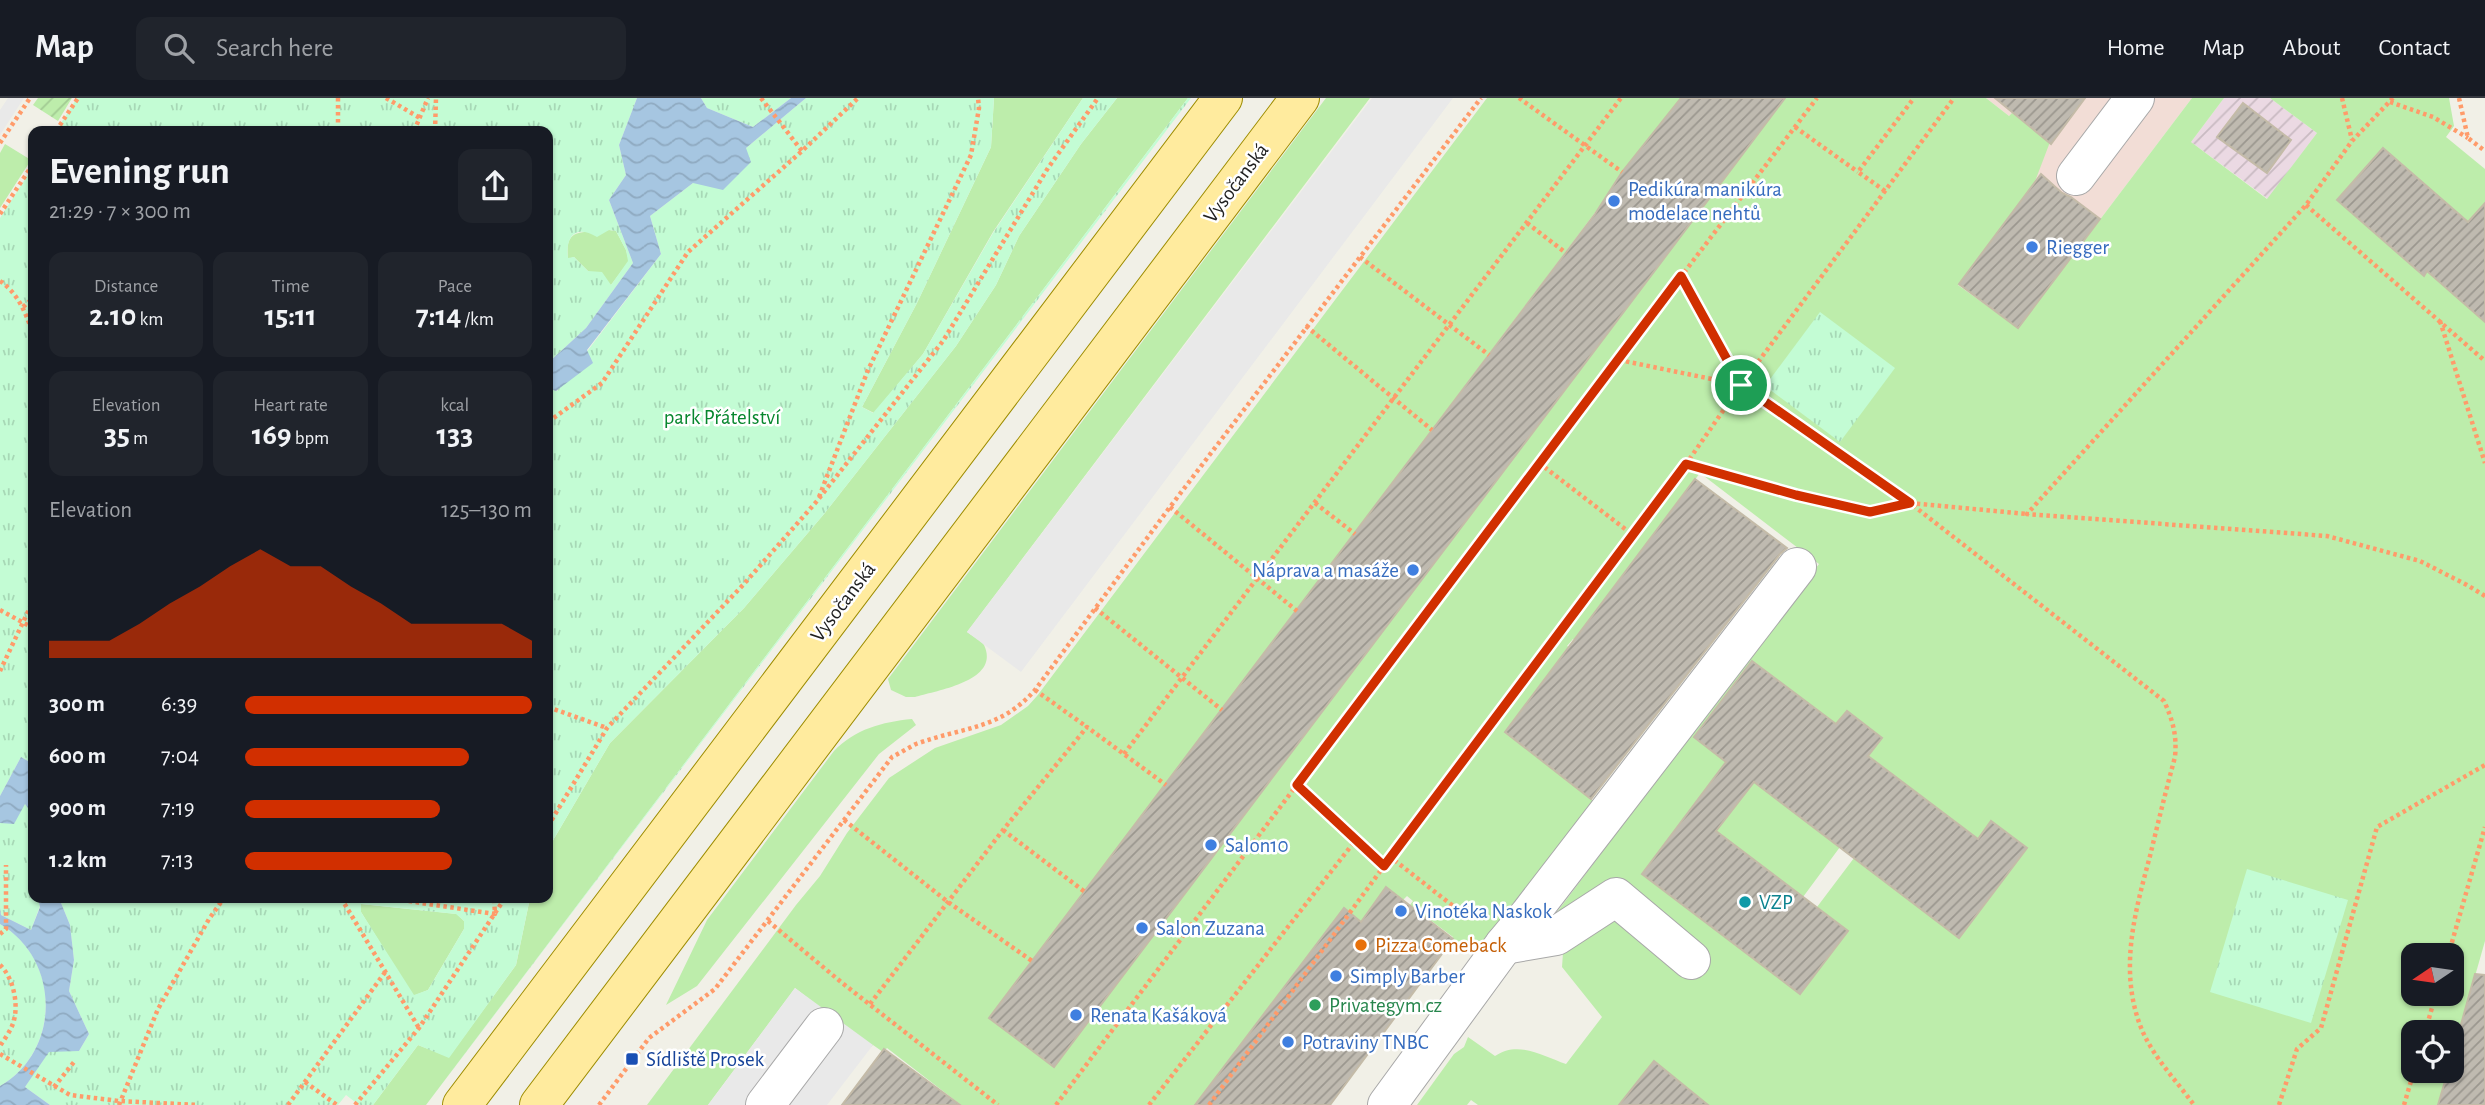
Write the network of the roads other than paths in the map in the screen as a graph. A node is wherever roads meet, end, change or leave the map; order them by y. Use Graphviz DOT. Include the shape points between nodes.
graph roads {
  1 [pos="1223,98"];
  2 [pos="1300,98"];
  3 [pos="2135,98"];
  4 [pos="2076,176"];
  5 [pos="1797,567"];
  6 [pos="1504,945"];
  7 [pos="1691,960"];
  8 [pos="824,1027"];
  9 [pos="462,1105"];
  10 [pos="539,1105"];
  11 [pos="765,1105"];
  12 [pos="1387,1105"];
  1 -- 9 [label="main road, Vysočanská"];
  2 -- 10 [label="main road, Vysočanská"];
  3 -- 4 [label="street"];
  5 -- 6 [label="street"];
  6 -- 7 [label="street" via="1556,936 1616,897"];
  6 -- 12 [label="street"];
  8 -- 11 [label="street"];
}
